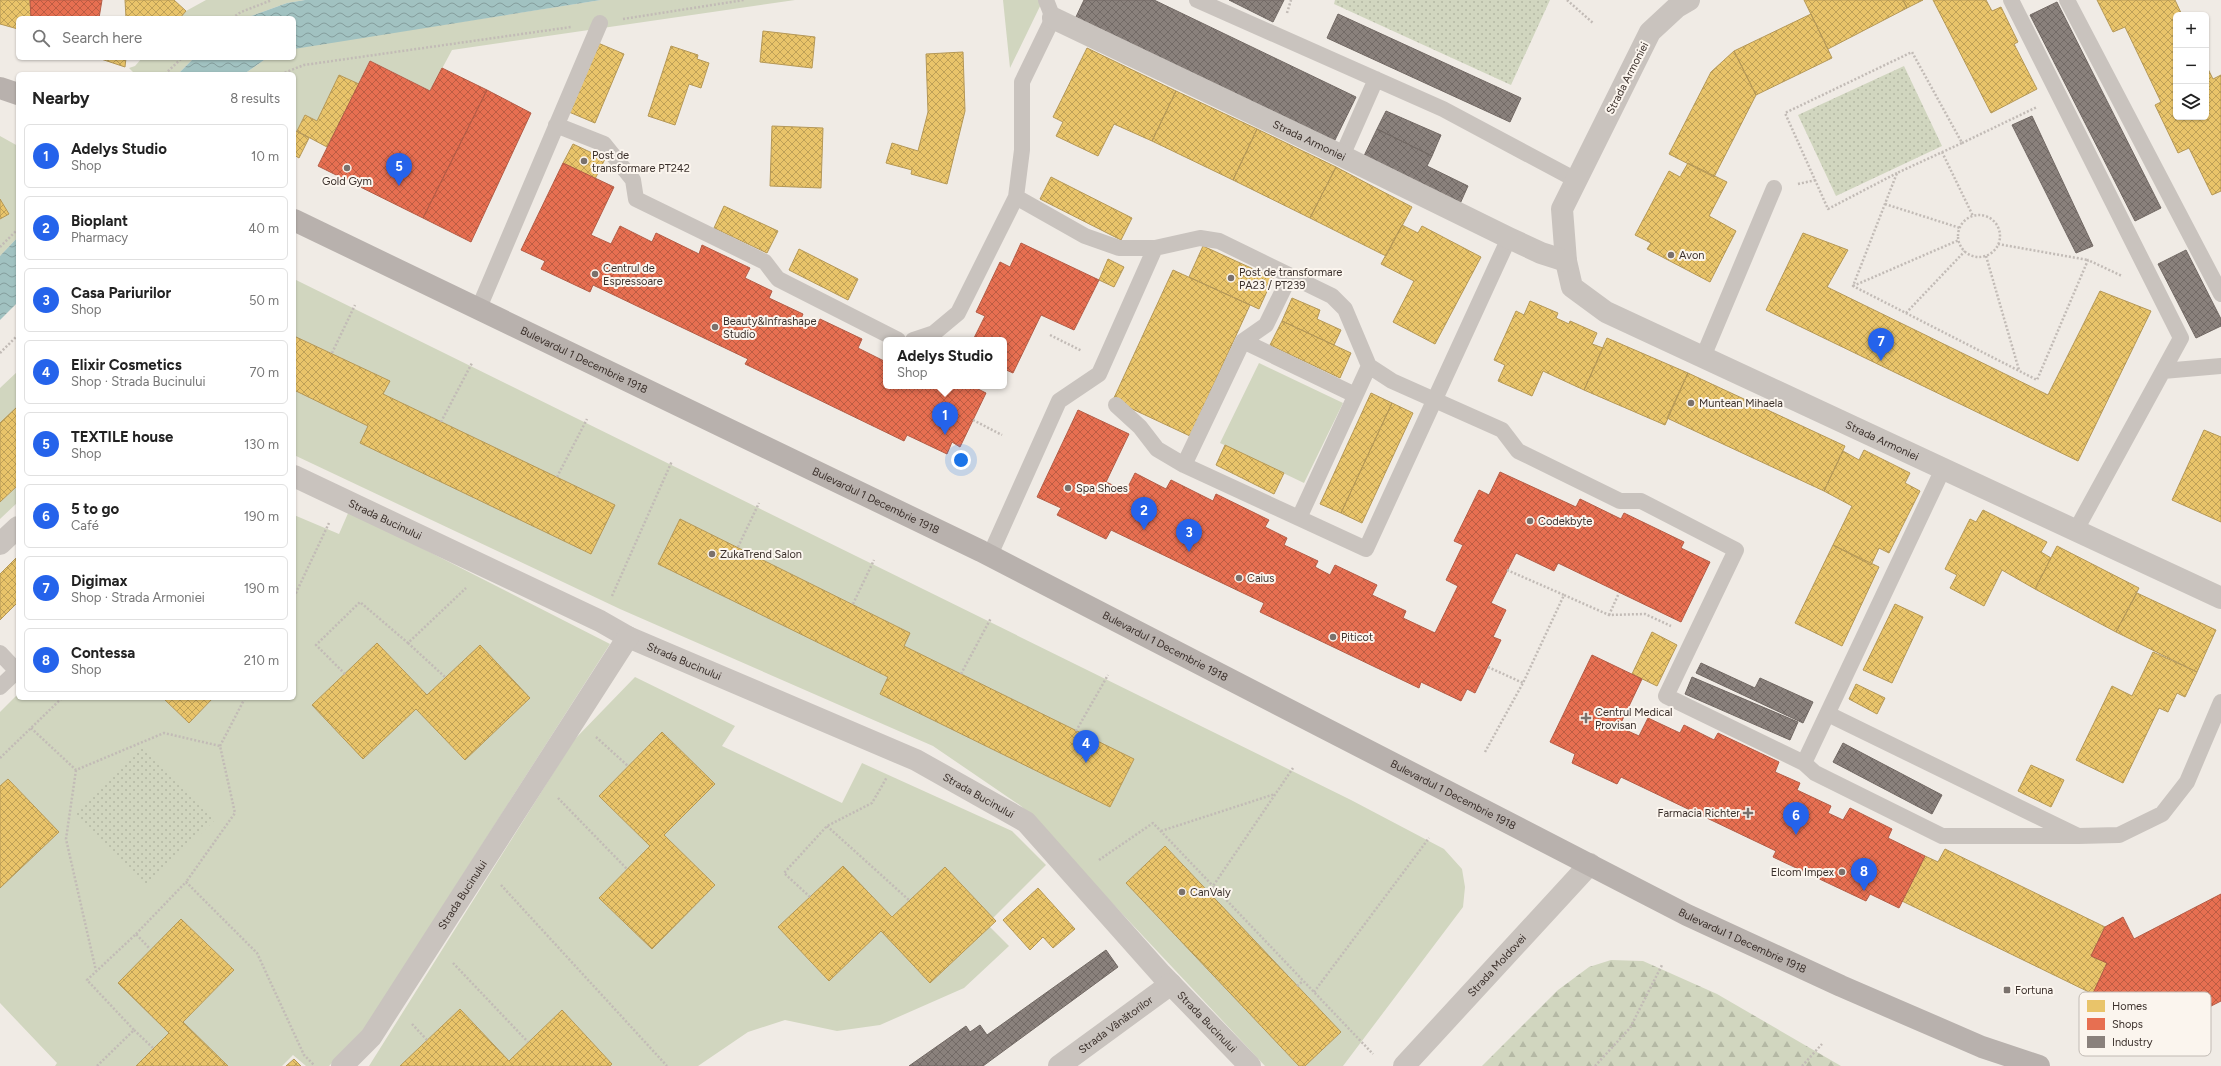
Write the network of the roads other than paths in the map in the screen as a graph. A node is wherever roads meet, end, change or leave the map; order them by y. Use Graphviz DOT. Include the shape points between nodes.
graph roads {
  1 [pos="1198,0"];
  2 [pos="1689,0"];
  3 [pos="2011,0"];
  4 [pos="2067,0"];
  5 [pos="1050,9"];
  6 [pos="600,23"];
  7 [pos="1376,79"];
  8 [pos="0,88"];
  9 [pos="16,93"];
  10 [pos="556,125"];
  11 [pos="1342,156"];
  12 [pos="1576,180"];
  13 [pos="1774,188"];
  14 [pos="1016,197"];
  15 [pos="296,221"];
  16 [pos="1509,238"];
  17 [pos="1156,248"];
  18 [pos="1566,261"];
  19 [pos="1290,276"];
  20 [pos="2221,294"];
  21 [pos="478,310"];
  22 [pos="892,337"];
  23 [pos="922,337"];
  24 [pos="1243,341"];
  25 [pos="1703,357"];
  26 [pos="1369,366"];
  27 [pos="2221,366"];
  28 [pos="2163,371"];
  29 [pos="1355,395"];
  30 [pos="1434,399"];
  31 [pos="1116,404"];
  32 [pos="1184,465"];
  33 [pos="1943,469"];
  34 [pos="296,477"];
  35 [pos="1299,518"];
  36 [pos="16,530"];
  37 [pos="2076,530"];
  38 [pos="0,544"];
  39 [pos="990,555"];
  40 [pos="2221,598"];
  41 [pos="628,637"];
  42 [pos="0,654"];
  43 [pos="16,668"];
  44 [pos="16,672"];
  45 [pos="0,687"];
  46 [pos="2221,702"];
  47 [pos="1828,714"];
  48 [pos="1804,763"];
  49 [pos="2078,836"];
  50 [pos="1590,864"];
  51 [pos="1171,984"];
  52 [pos="342,1066"];
  53 [pos="1059,1066"];
  54 [pos="1250,1066"];
  55 [pos="1404,1066"];
  56 [pos="2038,1066"];
  1 -- 7 [label="lane"];
  2 -- 12 [label="street, Strada Armoniei" via="1676,7 1650,32"];
  3 -- 28 [label="lane" via="2181,338"];
  4 -- 20 [label="lane"];
  5 -- 11 [label="street, Strada Armoniei"];
  5 -- 14 [label="lane" via="1022,82 1022,150"];
  6 -- 10 [label="lane"];
  7 -- 11 [label="lane"];
  7 -- 12 [label="lane" via="1443,109"];
  8 -- 9 [label="main road"];
  10 -- 21 [label="lane"];
  10 -- 22 [label="lane" via="604,144 633,180 636,199 765,262 778,279"];
  11 -- 16 [label="street, Strada Armoniei"];
  12 -- 18 [label="street, Strada Armoniei" via="1562,209"];
  13 -- 25 [label="lane"];
  14 -- 17 [label="lane" via="1084,236 1119,248"];
  14 -- 23 [label="lane" via="958,313 934,333"];
  15 -- 21 [label="main road, Bulevardul 1 Decembrie 1918"];
  16 -- 18 [label="street, Strada Armoniei"];
  16 -- 30 [label="lane"];
  17 -- 19 [label="lane" via="1200,238 1219,240"];
  17 -- 39 [label="lane" via="1099,374 1059,401"];
  18 -- 25 [label="street, Strada Armoniei" via="1572,287 1606,312"];
  19 -- 24 [label="lane" via="1266,325"];
  19 -- 26 [label="lane" via="1332,296 1345,309"];
  21 -- 39 [label="main road, Bulevardul 1 Decembrie 1918"];
  24 -- 29 [label="lane"];
  24 -- 32 [label="lane"];
  25 -- 33 [label="street, Strada Armoniei"];
  26 -- 29 [label="lane"];
  26 -- 30 [label="lane" via="1392,381"];
  27 -- 28 [label="lane"];
  28 -- 37 [label="lane"];
  29 -- 35 [label="lane"];
  30 -- 35 [label="lane" via="1366,549"];
  30 -- 48 [label="lane" via="1502,430 1518,451 1620,501 1641,501 1736,550 1666,696"];
  31 -- 32 [label="lane" via="1140,427 1156,448"];
  32 -- 35 [label="lane"];
  33 -- 37 [label="street, Strada Armoniei"];
  33 -- 47 [label="lane"];
  34 -- 41 [label="street, Strada Bucinului" via="600,621"];
  36 -- 38 [label="street"];
  37 -- 40 [label="street, Strada Armoniei"];
  39 -- 50 [label="main road, Bulevardul 1 Decembrie 1918"];
  41 -- 51 [label="street, Strada Bucinului" via="902,753 1026,822"];
  41 -- 52 [label="street, Strada Bucinului" via="371,1037"];
  42 -- 43 [label="lane"];
  44 -- 45 [label="lane"];
  46 -- 49 [label="lane" via="2187,782 2162,814 2119,835"];
  47 -- 48 [label="lane"];
  47 -- 49 [label="lane"];
  48 -- 49 [label="lane" via="1815,773 1942,836"];
  50 -- 55 [label="street, Strada Moldovei"];
  50 -- 56 [label="main road, Bulevardul 1 Decembrie 1918" via="1687,915 1841,986 1982,1047"];
  51 -- 53 [label="street, Strada Vânătorilor"];
  51 -- 54 [label="street, Strada Bucinului"];
}
